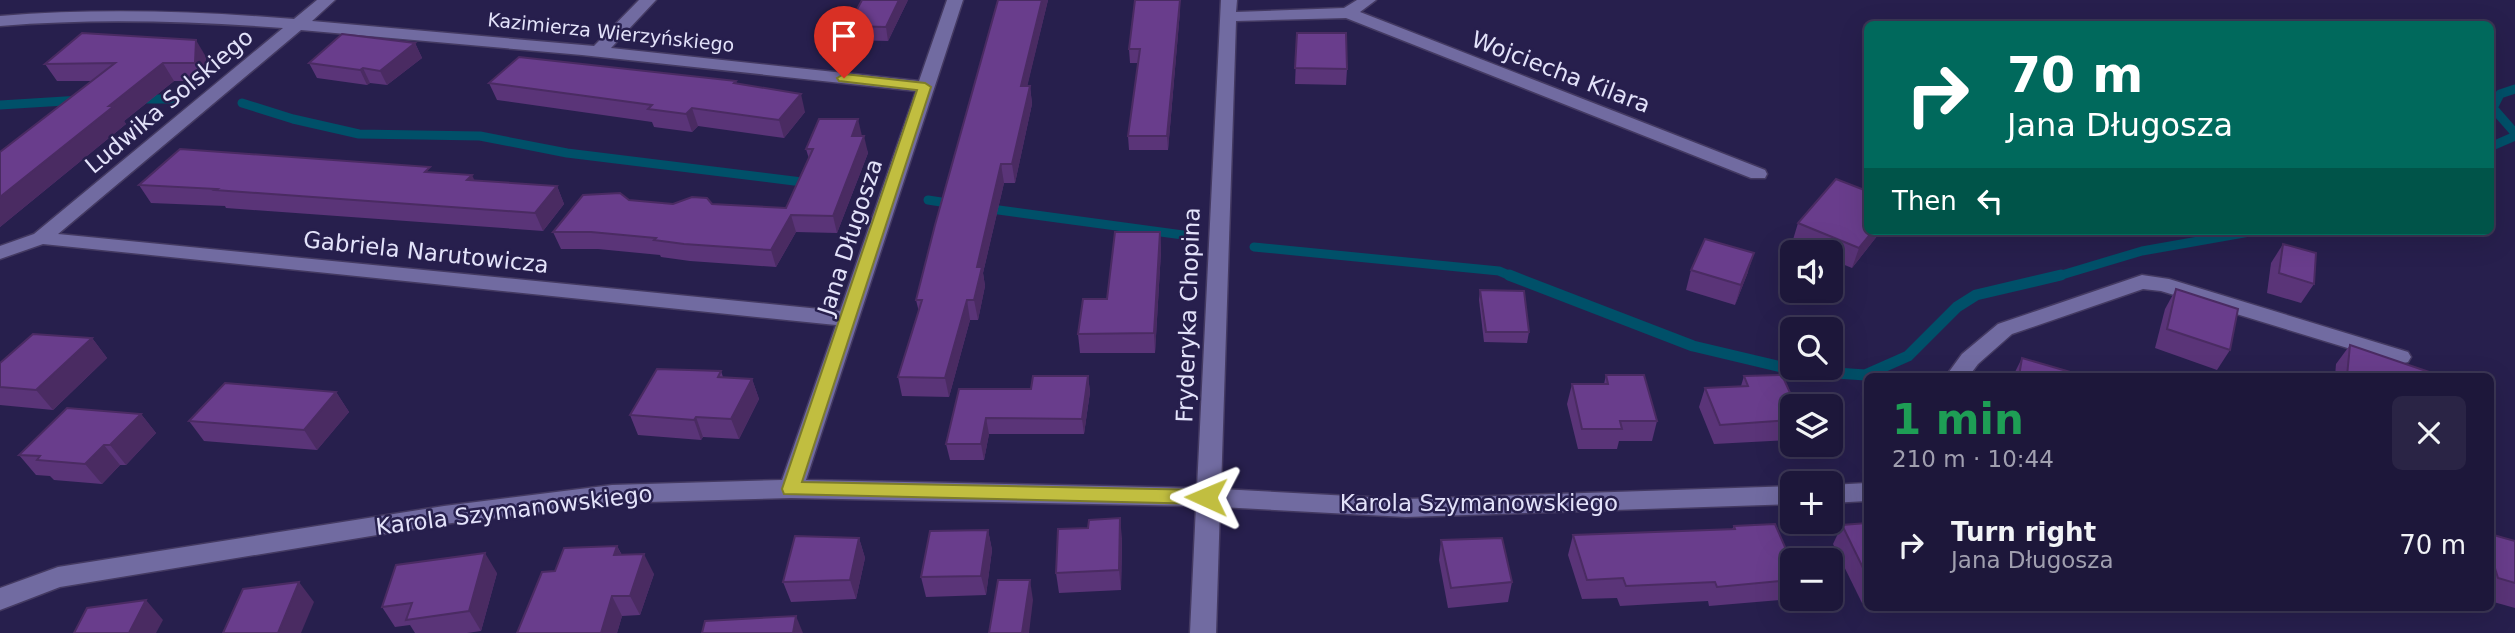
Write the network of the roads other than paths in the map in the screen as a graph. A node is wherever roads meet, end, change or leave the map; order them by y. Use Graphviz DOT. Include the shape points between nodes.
graph roads {
  1 [pos="104,0"];
  2 [pos="327,0"];
  3 [pos="648,0"];
  4 [pos="955,0"];
  5 [pos="1368,0"];
  6 [pos="1228,8"];
  7 [pos="1348,13"];
  8 [pos="85,14"];
  9 [pos="0,21"];
  10 [pos="299,25"];
  11 [pos="600,50"];
  12 [pos="925,87"];
  13 [pos="1758,174"];
  14 [pos="41,238"];
  15 [pos="0,253"];
  16 [pos="850,319"];
  17 [pos="2400,357"];
  18 [pos="1959,373"];
  19 [pos="791,489"];
  20 [pos="1864,492"];
  21 [pos="1843,493"];
  22 [pos="1780,495"];
  23 [pos="1206,497"];
  24 [pos="0,599"];
  25 [pos="1203,633"];
  1 -- 8 [label="street"];
  2 -- 10 [label="street, Ludwika Solskiego"];
  3 -- 11 [label="street"];
  4 -- 12 [label="street, Jana Długosza"];
  5 -- 7 [label="street"];
  6 -- 7 [label="street, Wojciecha Kilara"];
  6 -- 23 [label="street, Fryderyka Chopina"];
  7 -- 13 [label="street, Wojciecha Kilara"];
  8 -- 9 [label="street, Kazimierza Wierzyńskiego"];
  8 -- 10 [label="street, Kazimierza Wierzyńskiego"];
  10 -- 11 [label="street, Kazimierza Wierzyńskiego"];
  10 -- 14 [label="street, Ludwika Solskiego"];
  11 -- 12 [label="street, Kazimierza Wierzyńskiego"];
  12 -- 16 [label="street, Jana Długosza"];
  14 -- 15 [label="street, Gabriela Narutowicza"];
  14 -- 16 [label="street, Gabriela Narutowicza"];
  16 -- 19 [label="street, Jana Długosza"];
  17 -- 18 [label="street" via="2162,284 2142,282 2005,329"];
  19 -- 23 [label="street, Karola Szymanowskiego"];
  19 -- 24 [label="street, Karola Szymanowskiego" via="612,494 444,516 58,577"];
  20 -- 21 [label="street"];
  22 -- 23 [label="street, Karola Szymanowskiego" via="1406,508"];
  23 -- 25 [label="street, Fryderyka Chopina"];
}
